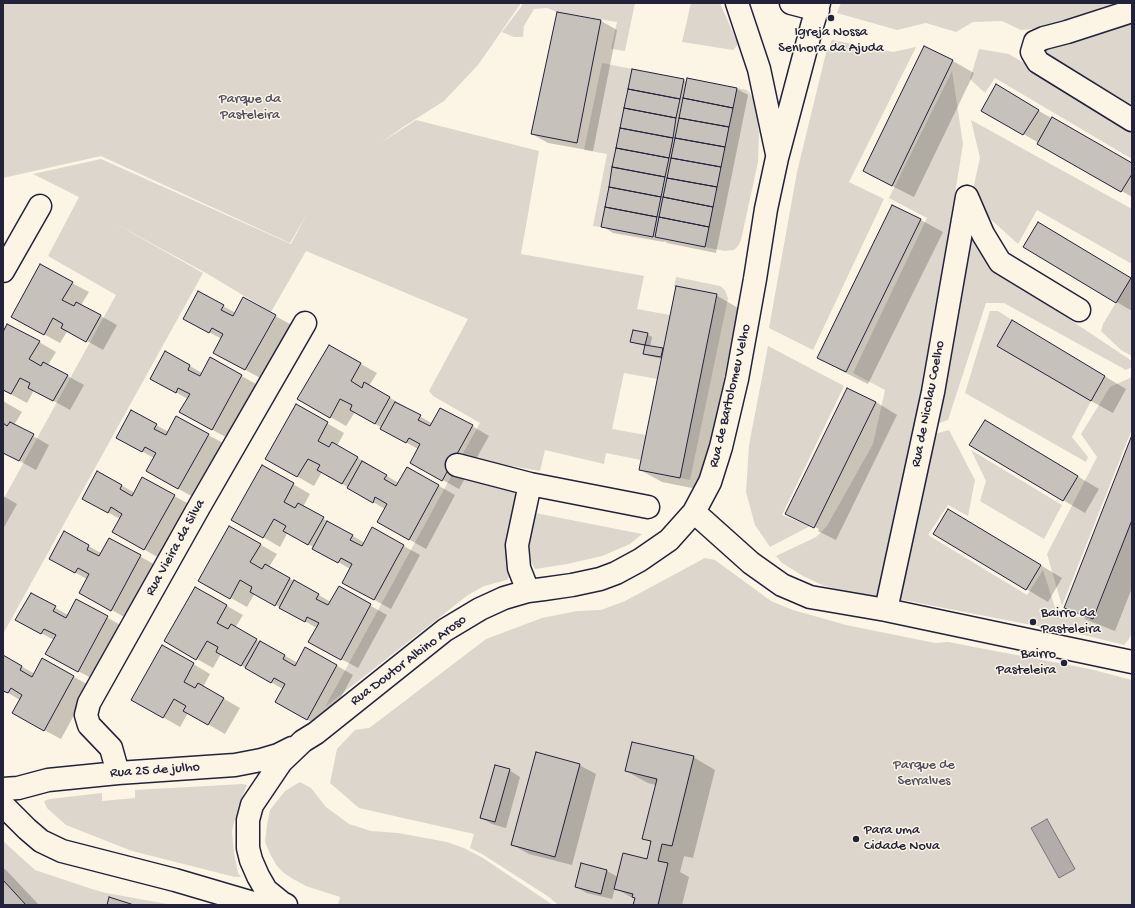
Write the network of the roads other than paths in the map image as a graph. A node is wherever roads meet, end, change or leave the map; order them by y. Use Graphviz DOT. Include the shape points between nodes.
graph roads {
  1 [pos="736,3"];
  2 [pos="791,3"];
  3 [pos="819,6"];
  4 [pos="1132,11"];
  5 [pos="1132,120"];
  6 [pos="777,158"];
  7 [pos="40,206"];
  8 [pos="3,271"];
  9 [pos="1079,310"];
  10 [pos="305,323"];
  11 [pos="457,465"];
  12 [pos="530,484"];
  13 [pos="648,506"];
  14 [pos="694,512"];
  15 [pos="528,591"];
  16 [pos="886,610"];
  17 [pos="1130,657"];
  18 [pos="303,741"];
  19 [pos="118,773"];
  20 [pos="3,789"];
  21 [pos="3,805"];
  22 [pos="260,905"];
  23 [pos="286,905"];
  1 -- 6 [label="street" via="759,69"];
  2 -- 3 [label="street"];
  3 -- 6 [label="street, Rua de Bartolomeu Velho"];
  4 -- 5 [label="street" via="1044,38 1035,42 1032,52 1038,62"];
  6 -- 14 [label="street, Rua de Bartolomeu Velho" via="737,379 710,482"];
  7 -- 8 [label="street"];
  9 -- 16 [label="street, Rua de Nicolau Coelho" via="1000,262 983,234 967,197 933,392"];
  10 -- 19 [label="street, Rua Vieira da Silva" via="89,703 86,715 89,725 111,748"];
  11 -- 12 [label="street"];
  12 -- 13 [label="street"];
  12 -- 15 [label="street" via="517,545 519,568"];
  14 -- 15 [label="street, Rua Doutor Albino Aroso" via="669,540 616,573 572,585"];
  14 -- 16 [label="street" via="751,563 782,585 810,596"];
  15 -- 18 [label="street, Rua Doutor Albino Aroso" via="480,609 445,630"];
  16 -- 17 [label="street" via="1070,649"];
  18 -- 19 [label="street, Rua 25 de julho" via="278,755 235,765"];
  18 -- 23 [label="street, Rua Doutor Albino Aroso" via="281,762 252,805 248,820 248,848 251,860 266,890"];
  19 -- 20 [label="street, Rua 25 de julho" via="48,780"];
  21 -- 22 [label="street" via="41,841 62,851"];
}
